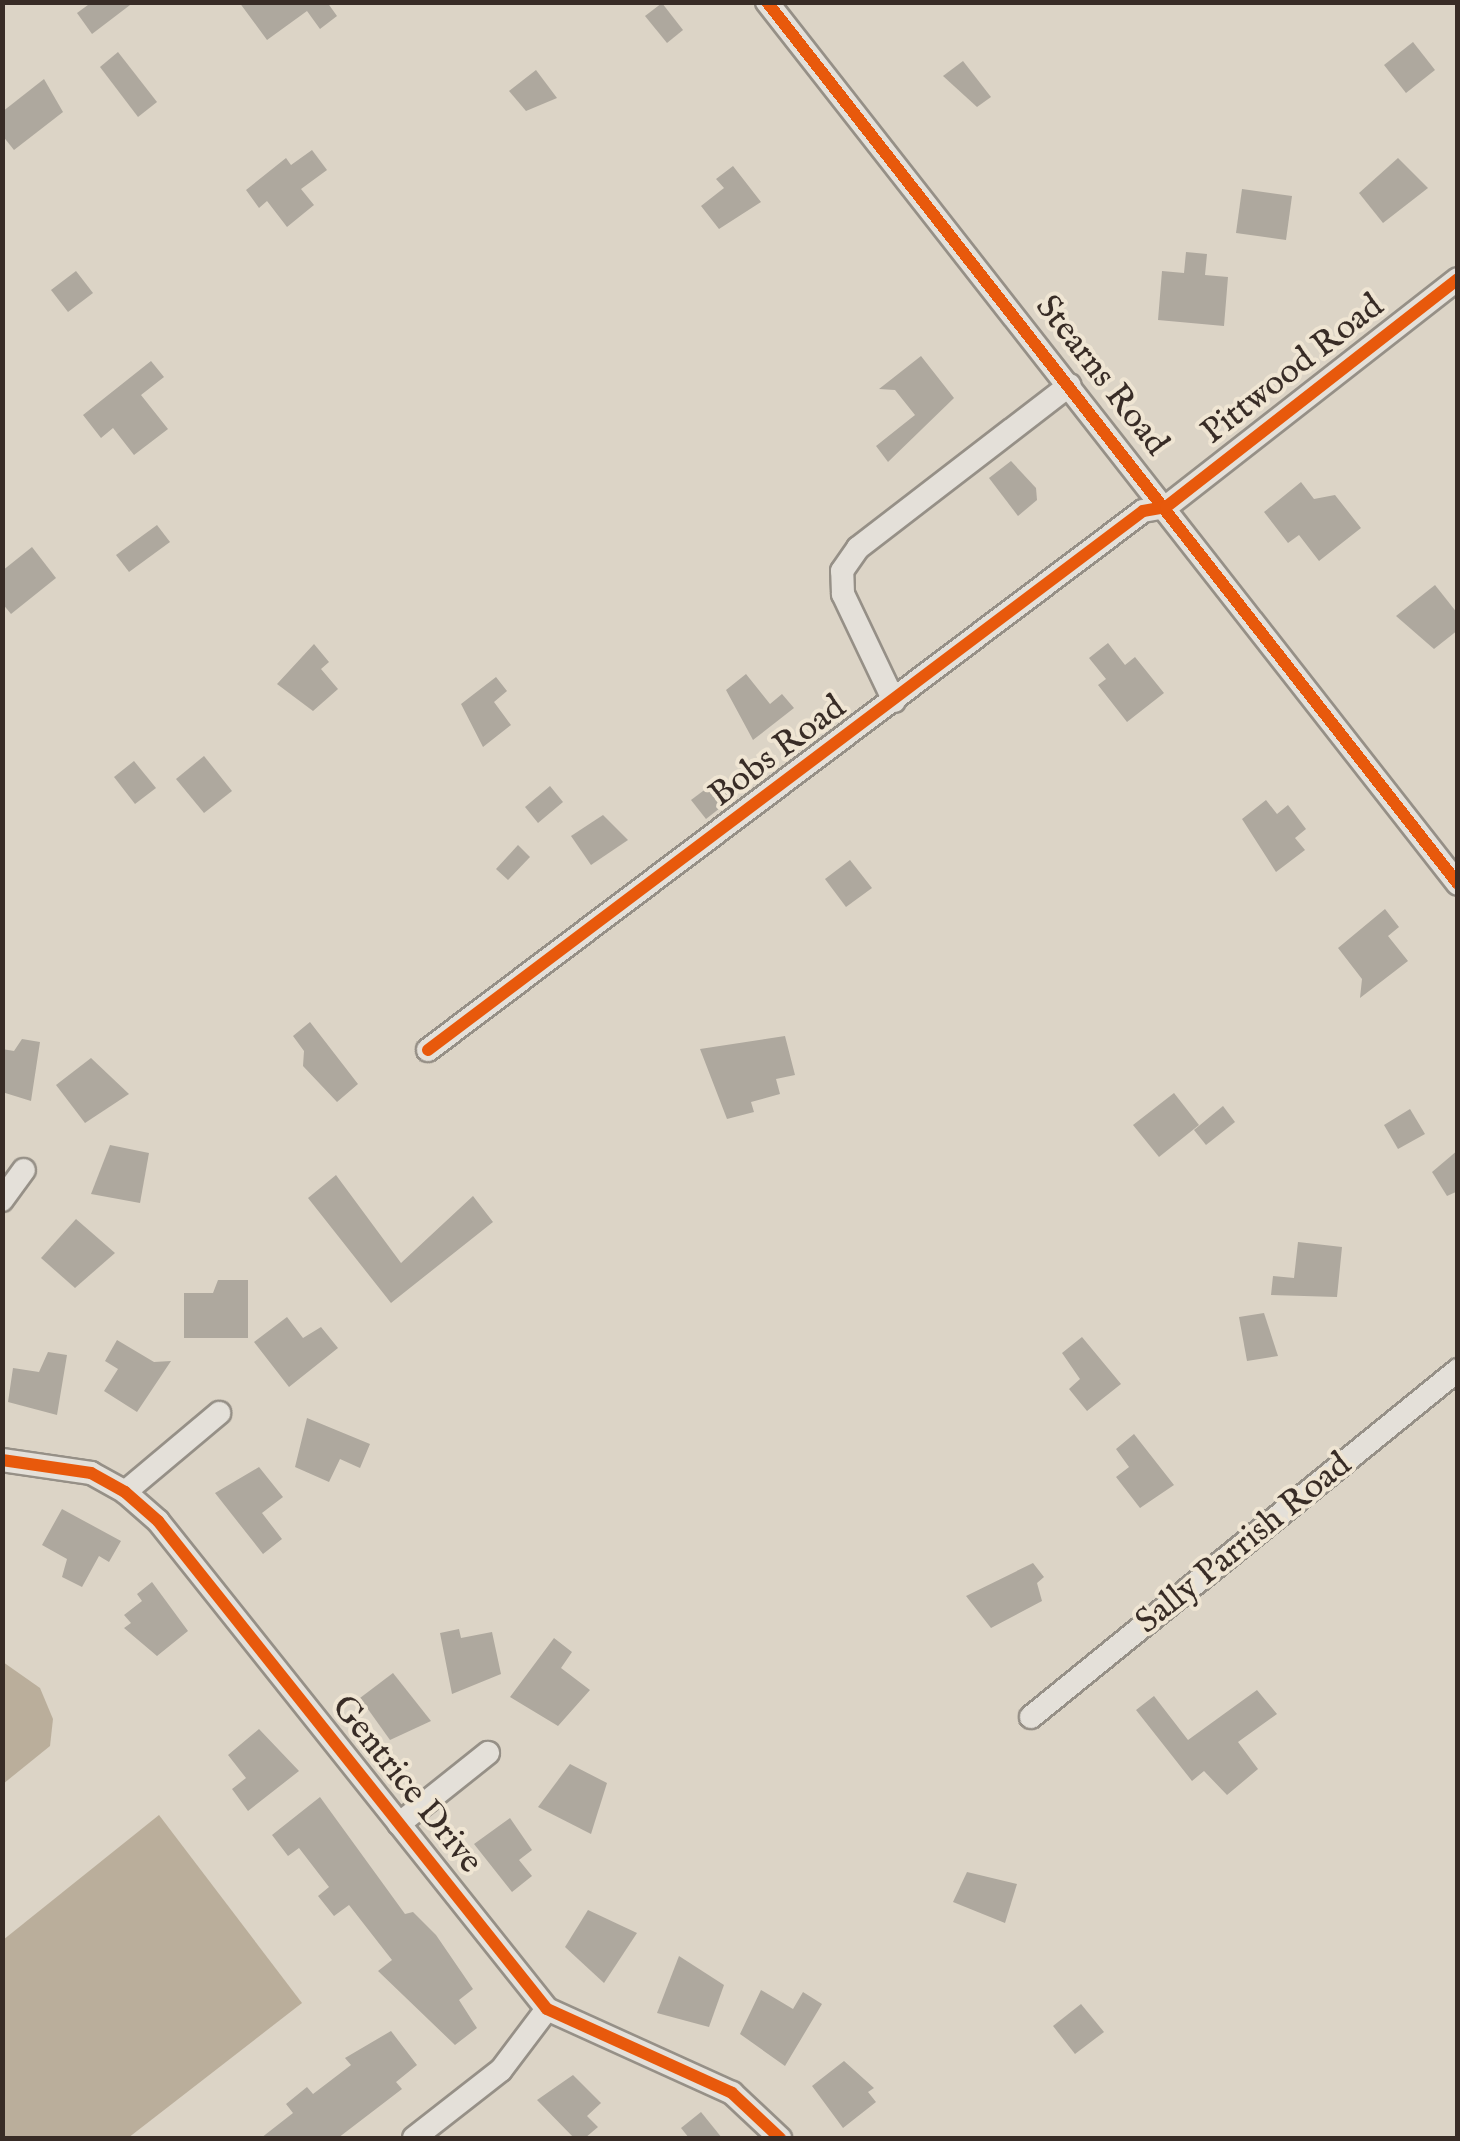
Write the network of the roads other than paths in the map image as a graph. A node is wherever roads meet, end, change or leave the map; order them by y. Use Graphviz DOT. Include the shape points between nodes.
graph roads {
  1 [pos="767,2"];
  2 [pos="1458,279"];
  3 [pos="1070,385"];
  4 [pos="1166,508"];
  5 [pos="894,701"];
  6 [pos="1458,884"];
  7 [pos="428,1050"];
  8 [pos="24,1170"];
  9 [pos="2,1200"];
  10 [pos="1458,1370"];
  11 [pos="219,1414"];
  12 [pos="2,1460"];
  13 [pos="125,1492"];
  14 [pos="1030,1717"];
  15 [pos="488,1754"];
  16 [pos="399,1824"];
  17 [pos="547,2009"];
  18 [pos="414,2138"];
  19 [pos="780,2138"];
  1 -- 3 [label="street, Stearns Road"];
  2 -- 4 [label="street, Pittwood Road"];
  3 -- 4 [label="street, Stearns Road"];
  3 -- 5 [label="street" via="858,548 842,571 843,594"];
  4 -- 5 [label="street, Bobs Road" via="1143,510"];
  4 -- 6 [label="street, Stearns Road"];
  5 -- 7 [label="street, Bobs Road"];
  8 -- 9 [label="street"];
  10 -- 14 [label="street, Sally Parrish Road"];
  11 -- 13 [label="street"];
  12 -- 13 [label="street, Gentrice Drive" via="91,1474"];
  13 -- 16 [label="street, Gentrice Drive" via="158,1521"];
  15 -- 16 [label="street"];
  16 -- 17 [label="street, Gentrice Drive"];
  17 -- 18 [label="street" via="501,2070"];
  17 -- 19 [label="street, Gentrice Drive" via="732,2094"];
}
